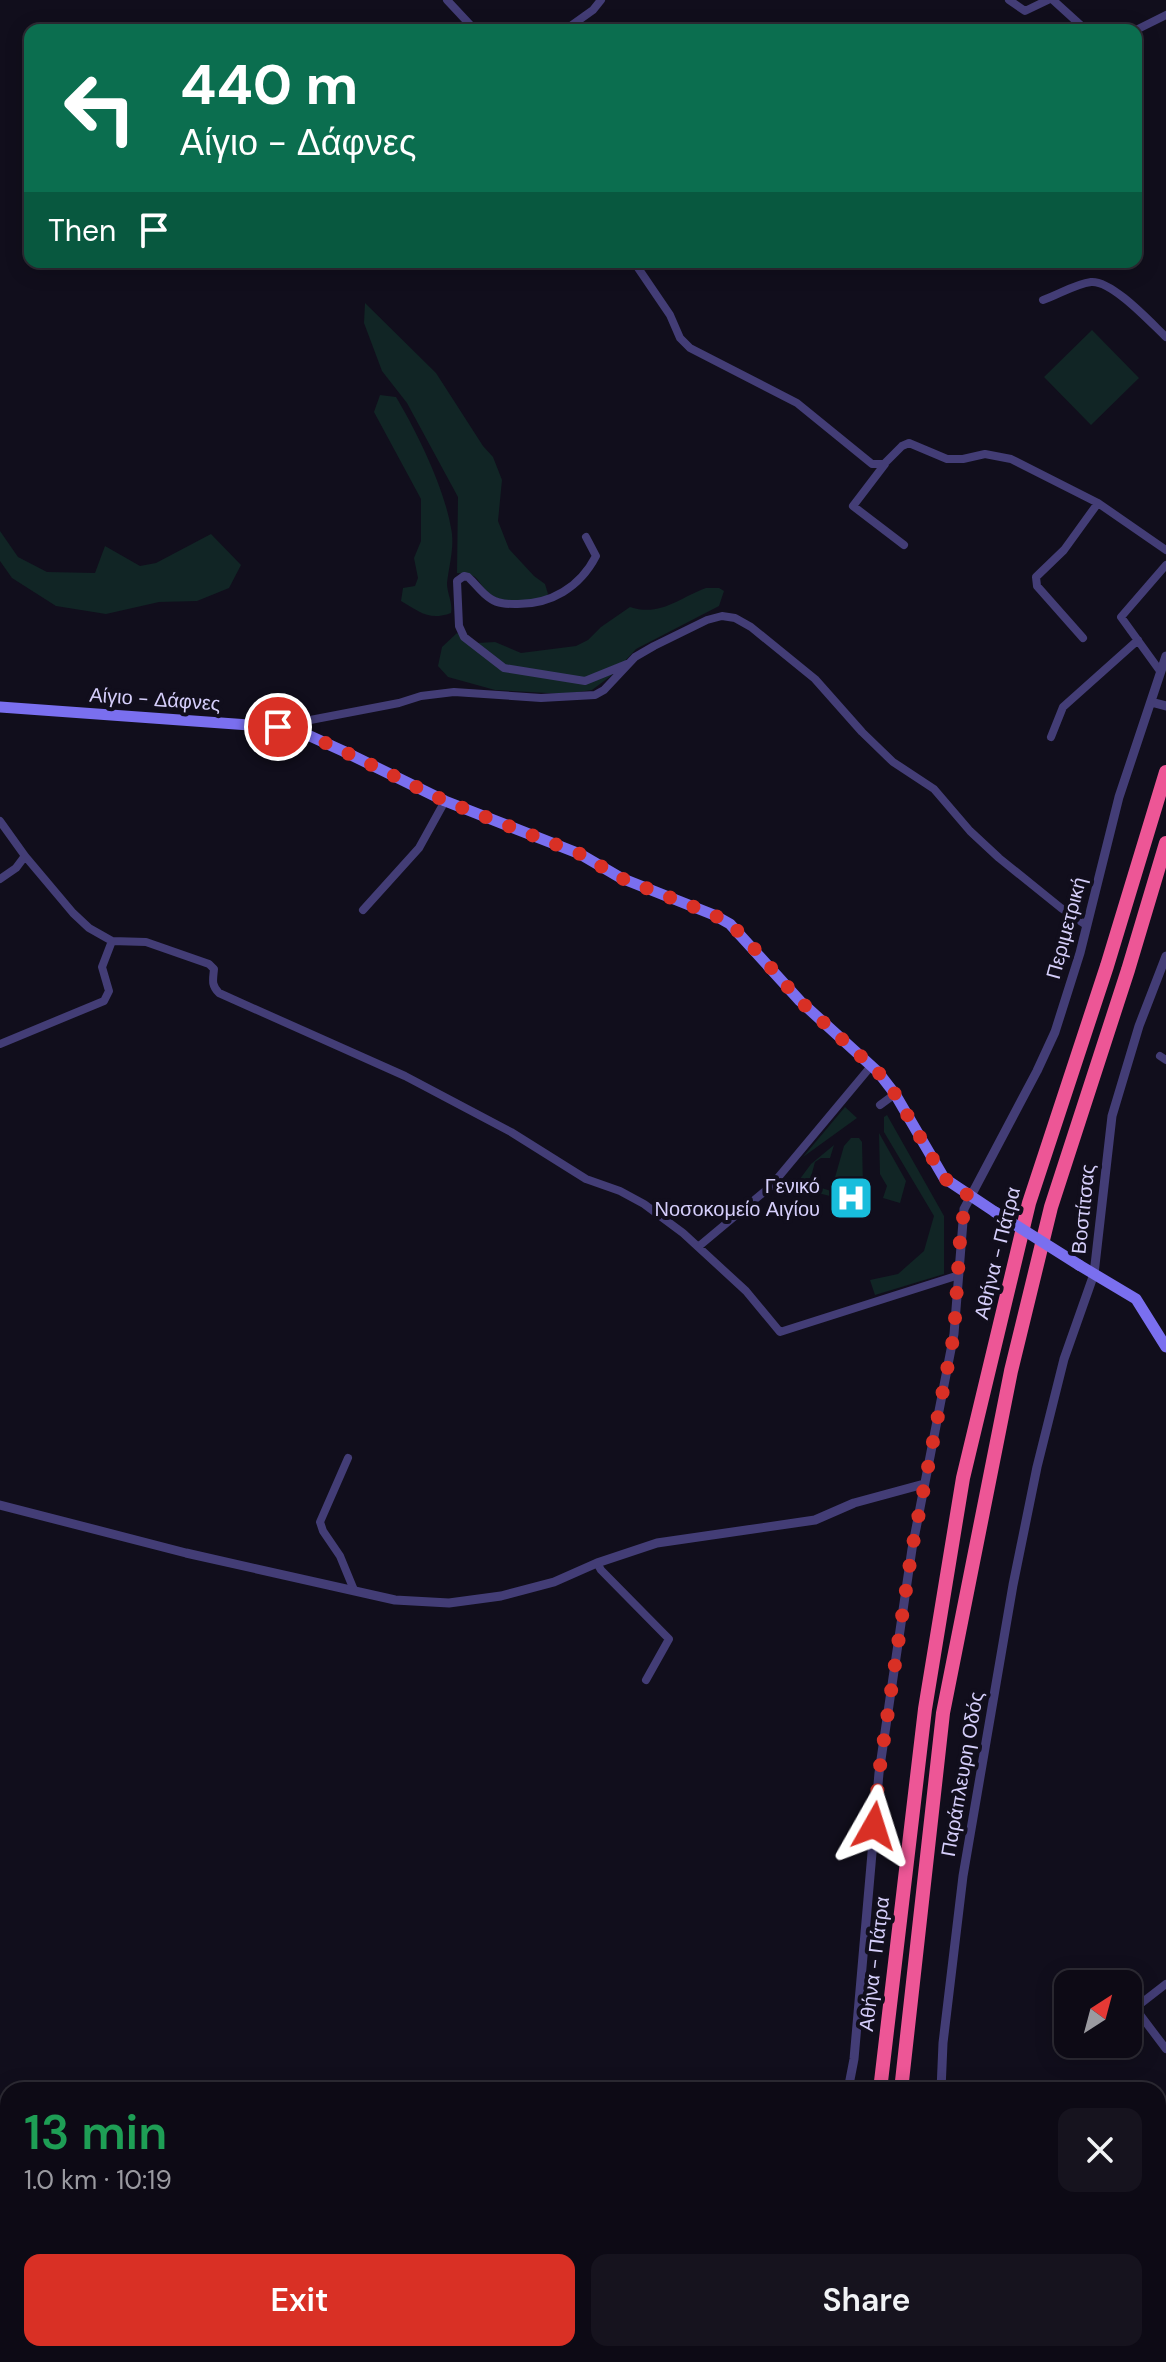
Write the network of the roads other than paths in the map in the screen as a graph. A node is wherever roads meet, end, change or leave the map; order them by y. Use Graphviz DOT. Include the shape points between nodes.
graph roads {
  1 [pos="447,0"];
  2 [pos="601,0"];
  3 [pos="1009,0"];
  4 [pos="1050,0"];
  5 [pos="1166,15"];
  6 [pos="469,24"];
  7 [pos="573,24"];
  8 [pos="1079,24"];
  9 [pos="1142,27"];
  10 [pos="638,268"];
  11 [pos="1043,300"];
  12 [pos="1166,337"];
  13 [pos="886,463"];
  14 [pos="1098,503"];
  15 [pos="586,537"];
  16 [pos="904,545"];
  17 [pos="1166,550"];
  18 [pos="1166,565"];
  19 [pos="1083,638"];
  20 [pos="1138,640"];
  21 [pos="1166,656"];
  22 [pos="628,664"];
  23 [pos="1160,671"];
  24 [pos="1151,702"];
  25 [pos="1166,706"];
  26 [pos="0,707"];
  27 [pos="278,727"];
  28 [pos="1051,737"];
  29 [pos="1166,772"];
  30 [pos="445,801"];
  31 [pos="0,821"];
  32 [pos="1166,843"];
  33 [pos="25,856"];
  34 [pos="0,879"];
  35 [pos="363,910"];
  36 [pos="1086,925"];
  37 [pos="112,941"];
  38 [pos="1166,956"];
  39 [pos="0,1044"];
  40 [pos="872,1065"];
  41 [pos="895,1094"];
  42 [pos="880,1105"];
  43 [pos="969,1196"];
  44 [pos="698,1247"];
  45 [pos="1094,1274"];
  46 [pos="959,1275"];
  47 [pos="1166,1347"];
  48 [pos="348,1458"];
  49 [pos="1037,1467"];
  50 [pos="924,1484"];
  51 [pos="0,1505"];
  52 [pos="597,1563"];
  53 [pos="354,1590"];
  54 [pos="646,1680"];
  55 [pos="1166,1984"];
  56 [pos="1166,2049"];
  57 [pos="850,2082"];
  58 [pos="881,2082"];
  59 [pos="902,2082"];
  60 [pos="941,2082"];
  1 -- 6 [label="street"];
  2 -- 7 [label="street"];
  3 -- 4 [label="street" via="1025,11"];
  4 -- 8 [label="street"];
  5 -- 9 [label="street"];
  10 -- 13 [label="street" via="690,348 797,403 872,464"];
  11 -- 12 [label="street" via="1097,283"];
  13 -- 14 [label="street" via="909,443 952,459 1001,456"];
  13 -- 16 [label="street" via="853,506"];
  14 -- 17 [label="street"];
  14 -- 19 [label="street" via="1064,550 1036,577 1037,586"];
  15 -- 22 [label="street" via="596,556 587,573 545,602 492,600 464,576 457,581 459,626 464,637 504,668 585,681"];
  18 -- 20 [label="street" via="1121,617"];
  20 -- 23 [label="street"];
  20 -- 28 [label="street" via="1063,707"];
  21 -- 23 [label="street, Περιμετρική"];
  22 -- 27 [label="street" via="595,695 541,698 454,692"];
  22 -- 36 [label="street" via="707,620 735,618 751,627 815,679 893,762 934,789 999,858"];
  23 -- 24 [label="street, Περιμετρική"];
  24 -- 25 [label="street"];
  24 -- 36 [label="street, Περιμετρική" via="1119,797"];
  26 -- 27 [label="main road, Αίγιο - Δάφνες"];
  27 -- 30 [label="main road, Αίγιο - Δάφνες" via="310,736"];
  29 -- 58 [label="highway, Αθήνα - Πάτρα" via="1029,1203 963,1478 925,1709"];
  30 -- 35 [label="street" via="419,848"];
  30 -- 40 [label="main road, Αίγιο - Δάφνες" via="721,918 800,1001"];
  31 -- 33 [label="street"];
  32 -- 59 [label="highway, Αθήνα - Πάτρα" via="1051,1207 1011,1371 943,1713"];
  33 -- 34 [label="street"];
  33 -- 37 [label="street" via="75,916"];
  36 -- 43 [label="street, Περιμετρική" via="1055,1032"];
  37 -- 39 [label="street" via="102,967 109,991 104,1001"];
  37 -- 44 [label="street" via="146,942 209,964 219,993 405,1076 511,1132 586,1179 644,1204"];
  38 -- 45 [label="street, Βοστίτσας" via="1112,1116"];
  40 -- 41 [label="main road, Αίγιο - Δάφνες"];
  40 -- 44 [label="street" via="771,1186"];
  41 -- 42 [label="street"];
  41 -- 43 [label="main road, Αίγιο - Δάφνες" via="944,1178"];
  43 -- 45 [label="main road, Αίγιο - Δάφνες, bridge"];
  43 -- 46 [label="street, Περιμετρική" via="961,1225"];
  44 -- 46 [label="street" via="780,1332"];
  45 -- 47 [label="main road, Αίγιο - Δάφνες" via="1136,1299"];
  45 -- 49 [label="street, Βοστίτσας" via="1068,1345"];
  46 -- 50 [label="street, Περιμετρική" via="951,1354"];
  48 -- 53 [label="street" via="320,1522"];
  49 -- 60 [label="street, Παράπλευρη Οδός" via="963,1876"];
  50 -- 52 [label="street" via="815,1520 657,1543"];
  50 -- 57 [label="street, Περιμετρική" via="879,1773"];
  51 -- 53 [label="street"];
  52 -- 53 [label="street" via="554,1582 473,1601 395,1600"];
  52 -- 54 [label="street" via="669,1639"];
  55 -- 56 [label="street" via="1135,2008"];
}
